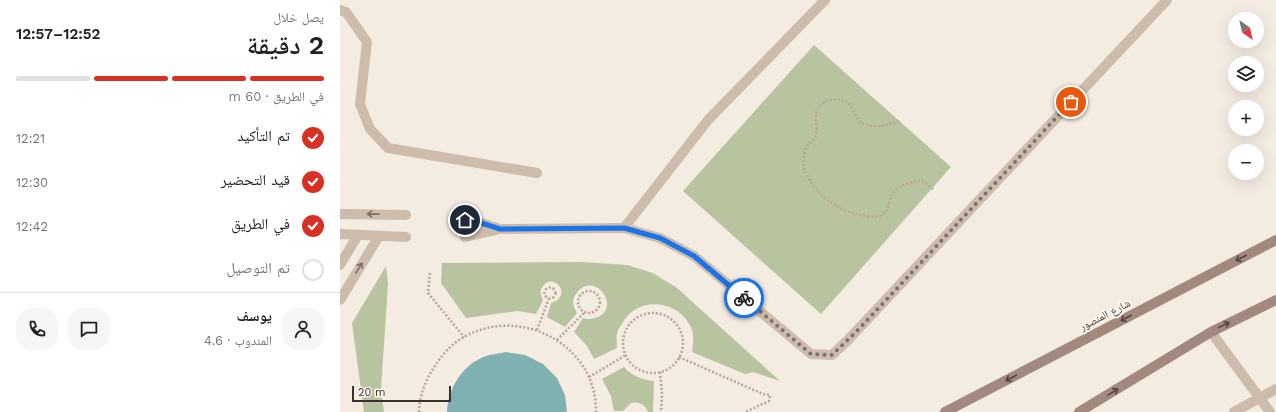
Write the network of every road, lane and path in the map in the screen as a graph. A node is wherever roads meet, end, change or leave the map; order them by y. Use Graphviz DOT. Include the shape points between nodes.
graph roads {
  1 [pos="825,0"];
  2 [pos="1167,0"];
  3 [pos="340,10"];
  4 [pos="899,121"];
  5 [pos="537,173"];
  6 [pos="932,189"];
  7 [pos="340,214"];
  8 [pos="406,215"];
  9 [pos="465,220"];
  10 [pos="624,228"];
  11 [pos="500,229"];
  12 [pos="340,234"];
  13 [pos="358,235"];
  14 [pos="379,236"];
  15 [pos="406,237"];
  16 [pos="465,237"];
  17 [pos="1276,240"];
  18 [pos="340,265"];
  19 [pos="430,273"];
  20 [pos="549,298"];
  21 [pos="340,300"];
  22 [pos="1276,300"];
  23 [pos="585,312"];
  24 [pos="537,330"];
  25 [pos="1211,332"];
  26 [pos="464,337"];
  27 [pos="557,340"];
  28 [pos="626,355"];
  29 [pos="680,357"];
  30 [pos="660,372"];
  31 [pos="589,377"];
  32 [pos="1276,389"];
  33 [pos="1259,397"];
  34 [pos="419,412"];
  35 [pos="596,412"];
  36 [pos="661,412"];
  37 [pos="745,412"];
  38 [pos="945,412"];
  39 [pos="1079,412"];
  40 [pos="1234,412"];
  41 [pos="1270,412"];
  1 -- 10 [label="lane" via="708,120"];
  2 -- 10 [label="lane" via="832,355 811,354 694,256 660,238"];
  3 -- 5 [label="lane" via="346,12 367,42 360,104 370,129 388,148"];
  4 -- 6 [label="path" via="870,127 861,124 850,104 833,99 824,102 818,107 816,114 816,135 807,146 805,170 823,197 833,205 868,216 879,216 886,211 892,194 915,180 922,181"];
  8 -- 7 [label="lane, one-way"];
  9 -- 11 [label="lane"];
  10 -- 11 [label="lane"];
  11 -- 16 [label="lane"];
  12 -- 13 [label="lane"];
  13 -- 14 [label="lane"];
  13 -- 18 [label="lane"];
  14 -- 15 [label="lane"];
  21 -- 14 [label="lane, one-way"];
  17 -- 38 [label="main road, شارع المنصور, one-way"];
  19 -- 26 [label="path" via="428,293"];
  20 -- 20 [label="path" via="555,296 553,288 548,288 545,292"];
  20 -- 24 [label="path"];
  25 -- 22 [label="main road, one-way"];
  23 -- 23 [label="path" via="598,309 600,302 596,293 589,291 580,296 578,303"];
  23 -- 27 [label="path"];
  24 -- 26 [label="path" via="512,325 487,328"];
  24 -- 27 [label="path"];
  25 -- 33 [label="lane"];
  39 -- 25 [label="main road, one-way"];
  26 -- 34 [label="path" via="442,354 427,378"];
  27 -- 31 [label="path" via="581,362"];
  28 -- 29 [label="path" via="623,341 625,331 631,322 644,314 658,313 675,322 680,330 683,348"];
  28 -- 30 [label="path" via="636,368 645,372"];
  28 -- 31 [label="path"];
  29 -- 30 [label="path" via="666,371"];
  29 -- 37 [label="path" via="770,396 769,401"];
  30 -- 36 [label="path"];
  31 -- 35 [label="path"];
  32 -- 33 [label="lane"];
  33 -- 40 [label="lane"];
  33 -- 41 [label="lane"];
}
